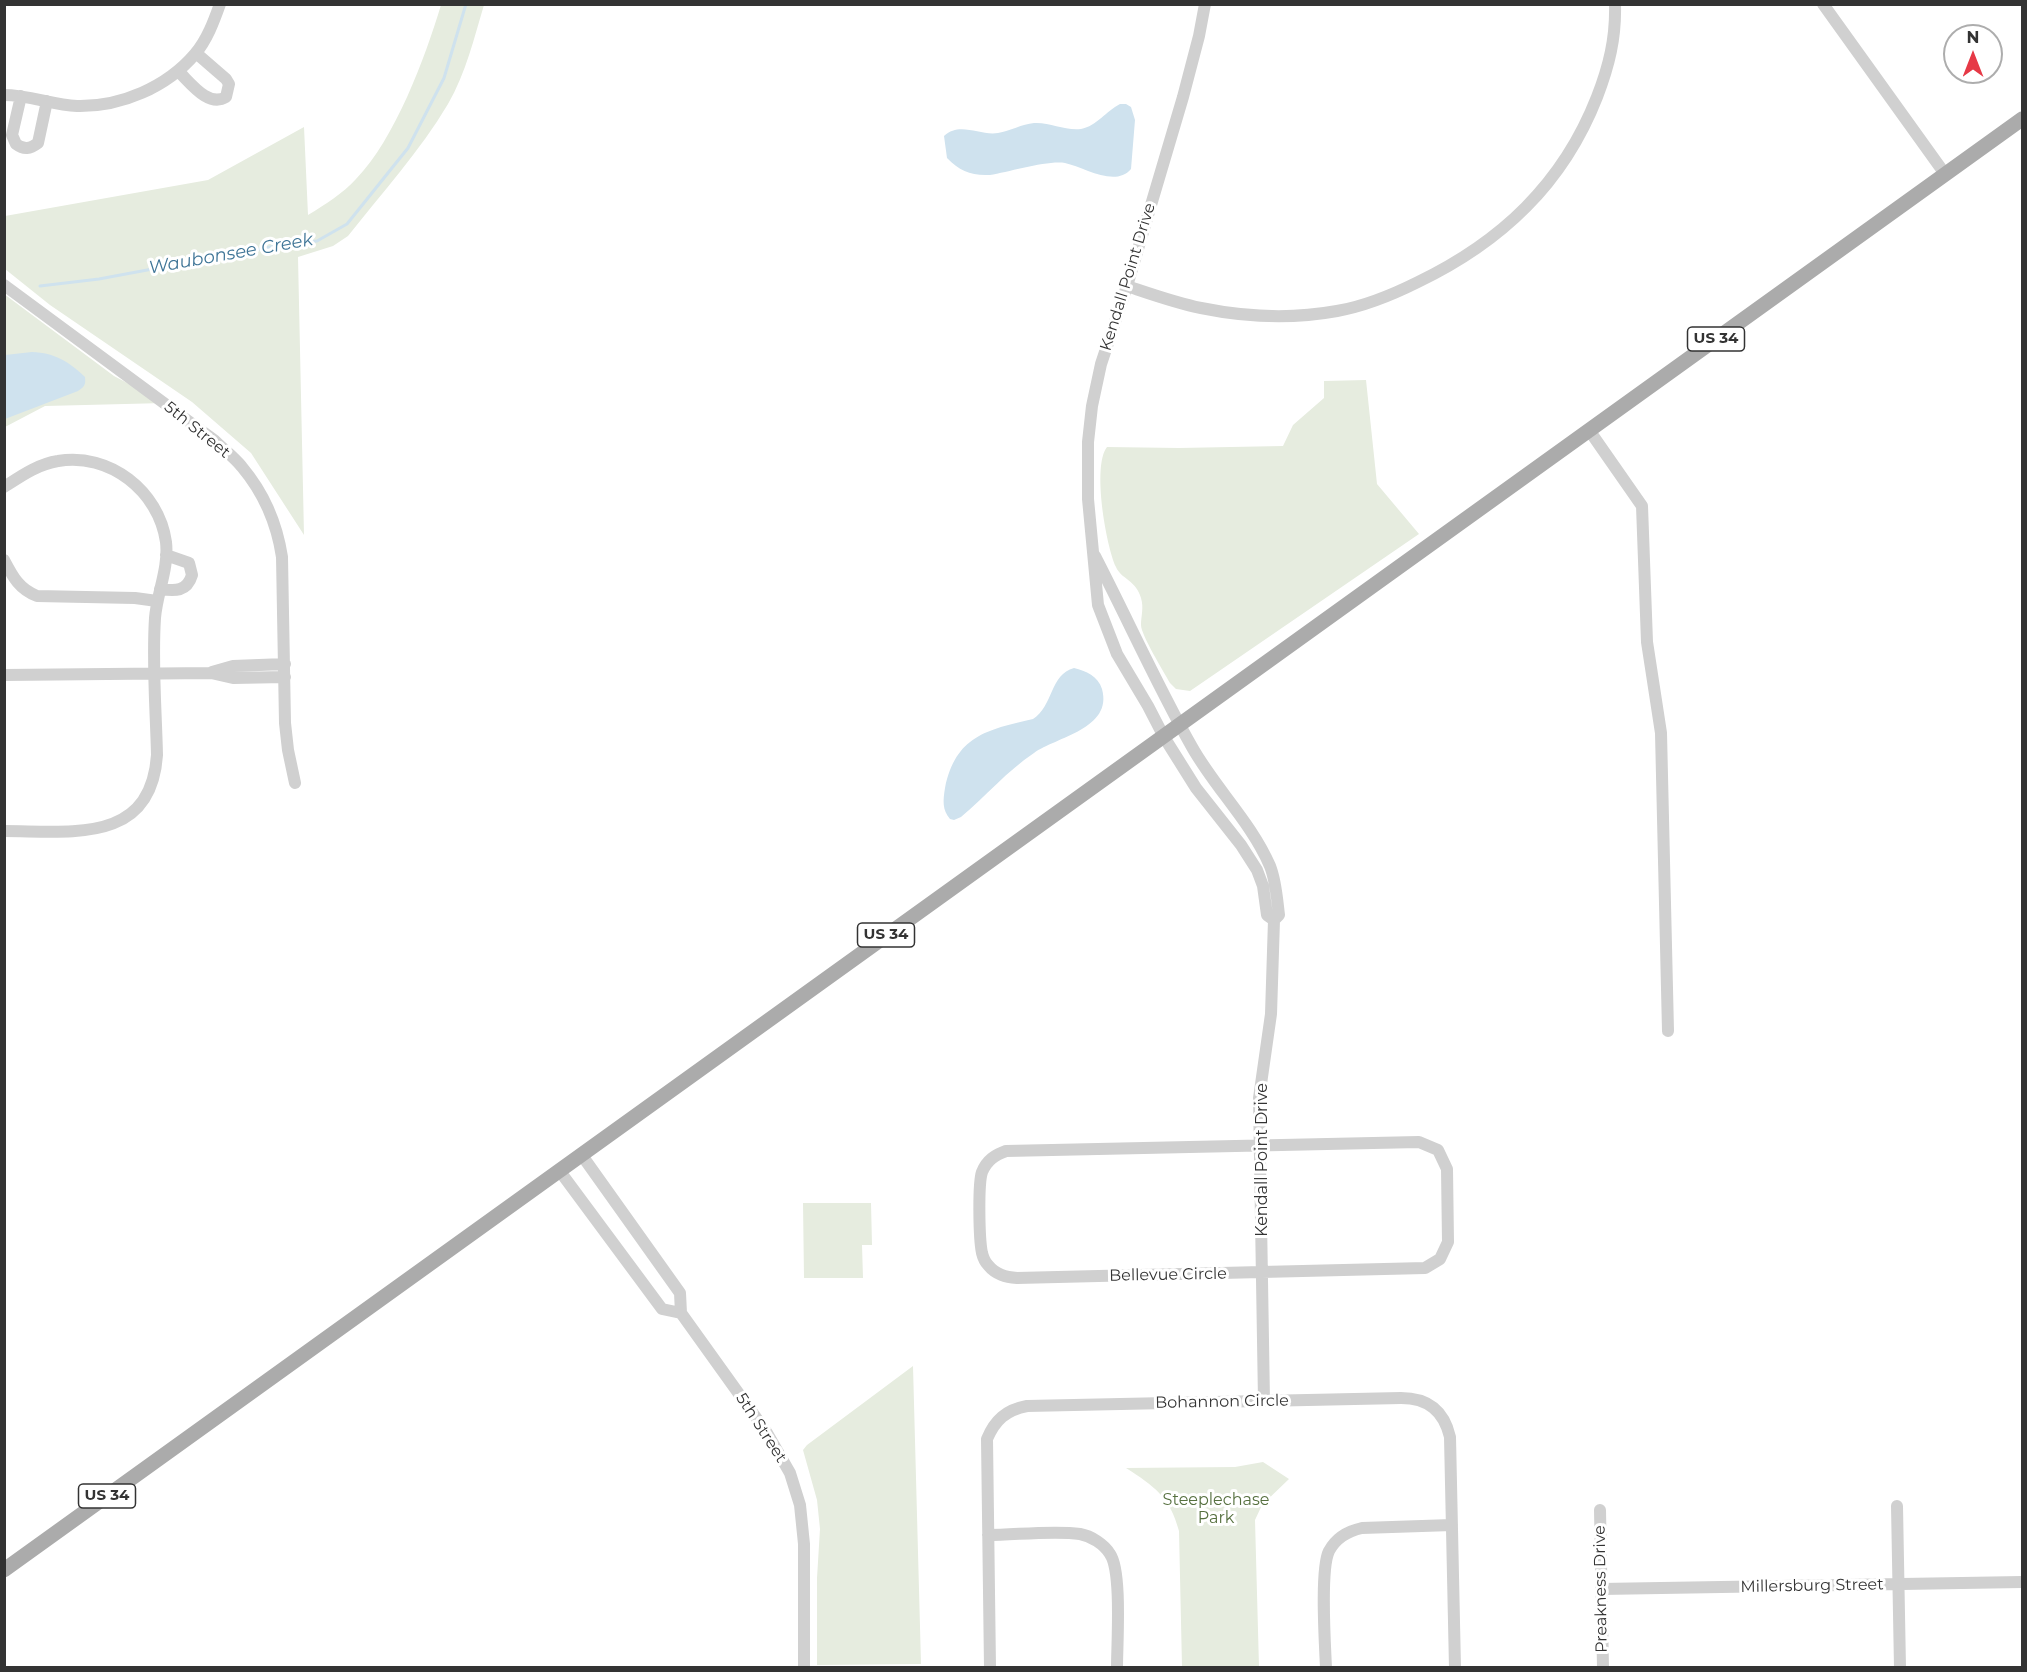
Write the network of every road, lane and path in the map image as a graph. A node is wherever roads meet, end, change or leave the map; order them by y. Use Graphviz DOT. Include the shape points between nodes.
graph roads {
  1 [pos="220,4"];
  2 [pos="1204,4"];
  3 [pos="1615,4"];
  4 [pos="1823,4"];
  5 [pos="196,53"];
  6 [pos="178,71"];
  7 [pos="4,95"];
  8 [pos="21,96"];
  9 [pos="47,101"];
  10 [pos="2022,119"];
  11 [pos="1945,174"];
  12 [pos="4,285"];
  13 [pos="1127,286"];
  14 [pos="1589,430"];
  15 [pos="4,487"];
  16 [pos="166,555"];
  17 [pos="1095,555"];
  18 [pos="4,560"];
  19 [pos="158,595"];
  20 [pos="285,664"];
  21 [pos="211,673"];
  22 [pos="155,674"];
  23 [pos="4,675"];
  24 [pos="285,677"];
  25 [pos="1180,725"];
  26 [pos="1164,737"];
  27 [pos="295,783"];
  28 [pos="4,831"];
  29 [pos="1274,920"];
  30 [pos="1668,1031"];
  31 [pos="1260,1146"];
  32 [pos="581,1154"];
  33 [pos="559,1170"];
  34 [pos="1262,1272"];
  35 [pos="681,1313"];
  36 [pos="1264,1401"];
  37 [pos="1897,1506"];
  38 [pos="1600,1510"];
  39 [pos="1452,1525"];
  40 [pos="988,1535"];
  41 [pos="4,1570"];
  42 [pos="2022,1582"];
  43 [pos="1898,1584"];
  44 [pos="1601,1589"];
  45 [pos="804,1668"];
  46 [pos="990,1668"];
  47 [pos="1118,1668"];
  48 [pos="1326,1668"];
  49 [pos="1455,1668"];
  50 [pos="1603,1668"];
  51 [pos="1900,1668"];
  1 -- 5 [label="street"];
  2 -- 13 [label="street, Kendall Point Drive" via="1199,36"];
  3 -- 13 [label="street" via="1616,30 1608,67 1571,152 1519,216 1467,256 1382,300 1315,314 1256,315 1201,308"];
  4 -- 11 [label="street"];
  5 -- 6 [label="street"];
  5 -- 6 [label="street" via="226,79 226,97 215,100 206,96"];
  6 -- 9 [label="street" via="147,91 111,102 76,106"];
  7 -- 8 [label="street"];
  8 -- 9 [label="street"];
  8 -- 9 [label="street" via="12,135 16,144 25,148 38,143"];
  10 -- 11 [label="main road, US 34"];
  11 -- 14 [label="main road, US 34"];
  12 -- 20 [label="street, 5th Street" via="214,440 242,467 278,534"];
  13 -- 17 [label="street, Kendall Point Drive" via="1101,364 1088,441 1088,499"];
  14 -- 25 [label="main road, US 34"];
  14 -- 30 [label="street" via="1642,506 1647,642 1661,733"];
  15 -- 16 [label="street" via="28,471 56,461 78,459 108,467 130,479 149,499 162,522"];
  16 -- 19 [label="street"];
  16 -- 19 [label="street" via="189,564 192,575 186,587"];
  17 -- 25 [label="street, Kendall Point Drive"];
  17 -- 26 [label="street, Kendall Point Drive" via="1098,605 1116,654"];
  18 -- 19 [label="street" via="25,592 37,596"];
  19 -- 22 [label="street"];
  20 -- 21 [label="street" via="232,666"];
  20 -- 24 [label="street, 5th Street"];
  21 -- 22 [label="street"];
  21 -- 24 [label="street" via="233,678"];
  22 -- 23 [label="street"];
  22 -- 28 [label="street" via="155,776 149,792 134,811 113,825 92,830"];
  24 -- 27 [label="street, 5th Street" via="287,743"];
  25 -- 26 [label="main road, US 34"];
  25 -- 29 [label="street, Kendall Point Drive" via="1270,866 1279,915"];
  26 -- 29 [label="street, Kendall Point Drive" via="1196,788 1257,870 1266,915"];
  26 -- 32 [label="main road, US 34"];
  29 -- 31 [label="street, Kendall Point Drive" via="1271,1014 1261,1079"];
  31 -- 34 [label="street, Kendall Point Drive"];
  31 -- 34 [label="street, Bellevue Circle" via="1419,1143 1438,1150 1447,1169 1448,1242 1433,1265 1416,1269"];
  31 -- 34 [label="street, Bellevue Circle" via="998,1154 988,1161 980,1179 981,1243 987,1264 1009,1278"];
  32 -- 33 [label="main road, US 34"];
  32 -- 35 [label="street, 5th Street" via="680,1293"];
  33 -- 35 [label="street, 5th Street" via="662,1310"];
  33 -- 41 [label="main road, US 34"];
  34 -- 36 [label="street, Kendall Point Drive"];
  35 -- 45 [label="street, 5th Street" via="767,1433 790,1473 800,1505 804,1544"];
  36 -- 39 [label="street, Bohannon Circle" via="1406,1398 1429,1404 1443,1418 1450,1437"];
  36 -- 40 [label="street, Bohannon Circle" via="1027,1406 1007,1412 994,1424 987,1439"];
  37 -- 43 [label="street"];
  38 -- 44 [label="street, Preakness Drive"];
  39 -- 48 [label="street" via="1362,1528 1337,1541 1328,1554 1324,1574"];
  39 -- 49 [label="street, Bohannon Circle"];
  40 -- 46 [label="street, Bohannon Circle"];
  40 -- 47 [label="street" via="1082,1534 1110,1553 1115,1571"];
  42 -- 43 [label="street, Millersburg Street"];
  43 -- 44 [label="street, Millersburg Street"];
  43 -- 51 [label="street"];
  44 -- 50 [label="street, Preakness Drive"];
}
